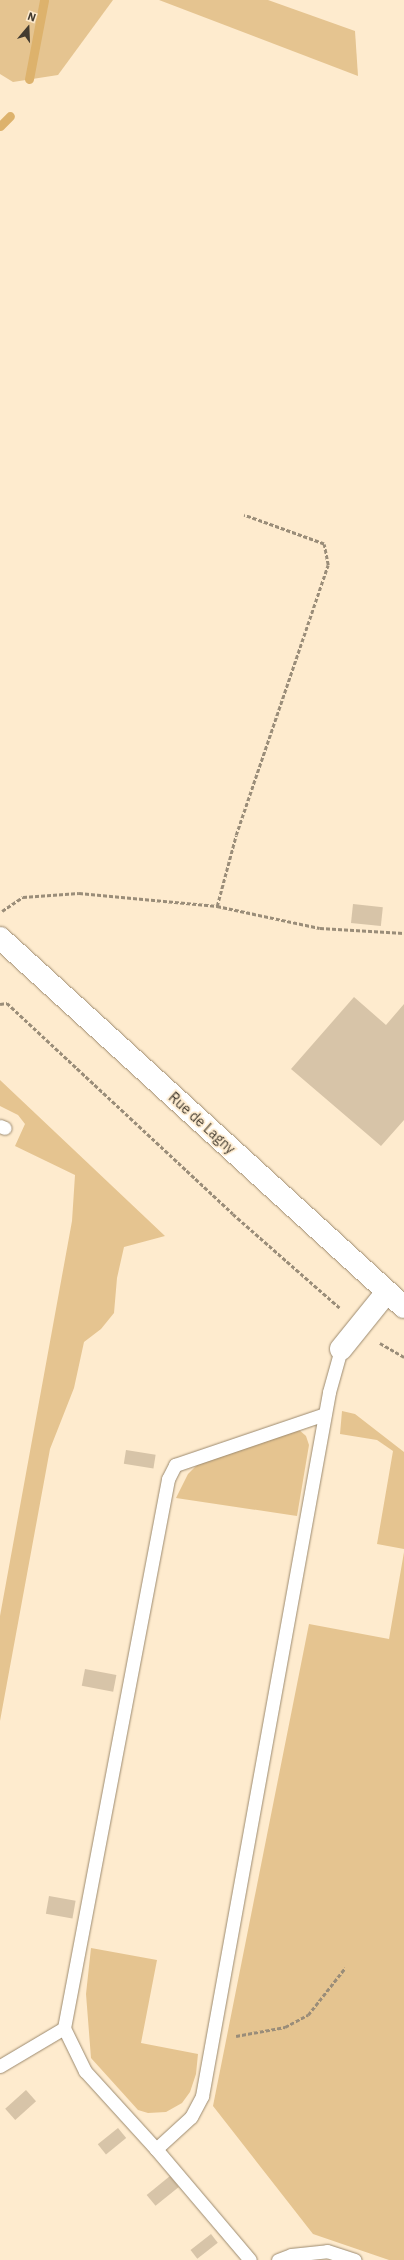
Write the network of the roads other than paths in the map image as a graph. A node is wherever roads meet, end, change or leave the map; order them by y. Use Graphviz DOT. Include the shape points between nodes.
graph roads {
  1 [pos="0,938"];
  2 [pos="387,1292"];
  3 [pos="404,1307"];
  4 [pos="341,1349"];
  5 [pos="325,1414"];
  6 [pos="64,2028"];
  7 [pos="0,2066"];
  8 [pos="156,2149"];
  9 [pos="250,2260"];
  10 [pos="278,2260"];
  11 [pos="355,2260"];
  1 -- 2 [label="main road, Rue de Lagny"];
  2 -- 3 [label="main road, Rue de Lagny"];
  2 -- 4 [label="main road"];
  4 -- 5 [label="lane"];
  5 -- 6 [label="lane" via="175,1465 168,1479"];
  5 -- 8 [label="lane" via="202,2096 191,2117"];
  6 -- 7 [label="lane"];
  6 -- 8 [label="lane" via="85,2071"];
  8 -- 9 [label="lane"];
  10 -- 11 [label="lane" via="291,2255 327,2251"];
}
